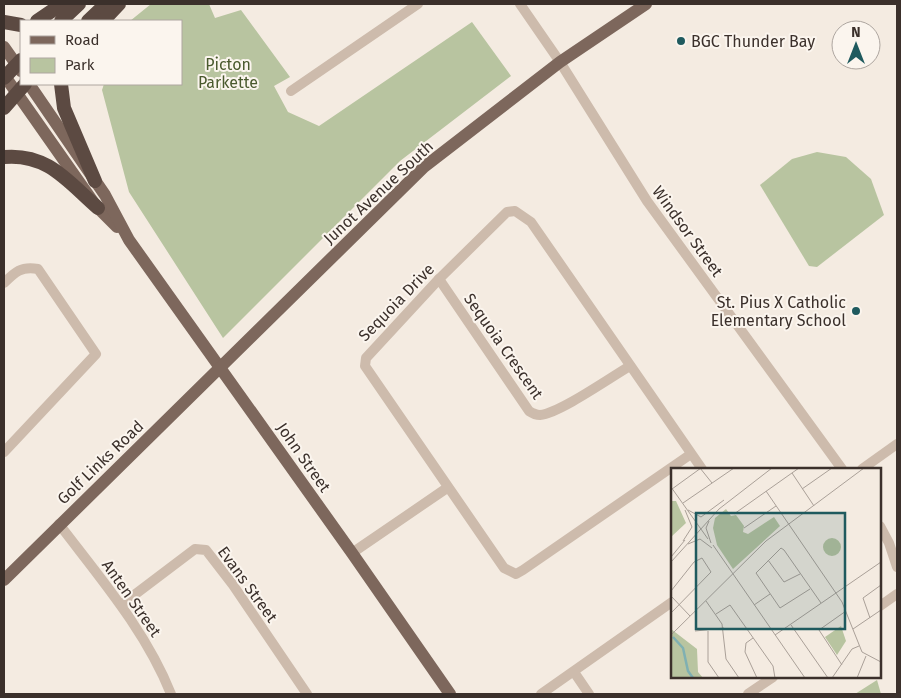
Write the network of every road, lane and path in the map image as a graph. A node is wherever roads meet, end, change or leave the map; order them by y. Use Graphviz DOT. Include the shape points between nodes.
graph roads {
  1 [pos="62,4"];
  2 [pos="79,4"];
  3 [pos="106,4"];
  4 [pos="119,4"];
  5 [pos="418,4"];
  6 [pos="520,4"];
  7 [pos="646,4"];
  8 [pos="38,20"];
  9 [pos="62,20"];
  10 [pos="89,20"];
  11 [pos="103,20"];
  12 [pos="4,22"];
  13 [pos="20,25"];
  14 [pos="4,47"];
  15 [pos="560,62"];
  16 [pos="20,65"];
  17 [pos="4,76"];
  18 [pos="30,85"];
  19 [pos="61,85"];
  20 [pos="20,88"];
  21 [pos="291,91"];
  22 [pos="4,108"];
  23 [pos="4,157"];
  24 [pos="95,181"];
  25 [pos="98,208"];
  26 [pos="129,240"];
  27 [pos="439,279"];
  28 [pos="4,283"];
  29 [pos="630,366"];
  30 [pos="220,368"];
  31 [pos="897,444"];
  32 [pos="4,452"];
  33 [pos="692,454"];
  34 [pos="671,468"];
  35 [pos="671,468"];
  36 [pos="701,468"];
  37 [pos="841,468"];
  38 [pos="863,468"];
  39 [pos="447,488"];
  40 [pos="59,524"];
  41 [pos="881,528"];
  42 [pos="352,553"];
  43 [pos="897,568"];
  44 [pos="4,580"];
  45 [pos="897,594"];
  46 [pos="671,603"];
  47 [pos="121,605"];
  48 [pos="881,605"];
  49 [pos="574,672"];
  50 [pos="772,678"];
  51 [pos="171,694"];
  52 [pos="307,694"];
  53 [pos="450,694"];
  54 [pos="541,694"];
  55 [pos="589,694"];
  56 [pos="748,694"];
  1 -- 8 [label="highway"];
  2 -- 9 [label="highway"];
  3 -- 10 [label="highway"];
  4 -- 11 [label="highway"];
  5 -- 21 [label="street"];
  6 -- 15 [label="street, Windsor Street"];
  7 -- 15 [label="main road, Junot Avenue South"];
  12 -- 13 [label="highway"];
  14 -- 16 [label="main road"];
  15 -- 30 [label="main road, Junot Avenue South" via="424,167"];
  15 -- 37 [label="street, Windsor Street" via="647,201"];
  16 -- 17 [label="highway"];
  17 -- 20 [label="main road, John Street"];
  18 -- 24 [label="main road, John Street"];
  19 -- 24 [label="highway" via="64,108"];
  20 -- 22 [label="highway"];
  20 -- 25 [label="main road, John Street"];
  23 -- 25 [label="highway" via="30,157 42,161"];
  24 -- 26 [label="main road, John Street"];
  25 -- 26 [label="main road, John Street"];
  26 -- 30 [label="main road, John Street"];
  27 -- 29 [label="street, Sequoia Crescent" via="534,414 556,410"];
  27 -- 29 [label="street, Sequoia Drive" via="507,212 515,211 531,222"];
  27 -- 39 [label="street, Sequoia Drive" via="370,351 365,366"];
  28 -- 32 [label="street" via="18,270 26,267 38,269 96,354"];
  29 -- 33 [label="street, Sequoia Drive"];
  30 -- 40 [label="main road, Golf Links Road"];
  30 -- 42 [label="main road, John Street"];
  31 -- 38 [label="street"];
  33 -- 35 [label="street, Sequoia Drive"];
  33 -- 36 [label="street, Sequoia Drive"];
  34 -- 39 [label="street, Sequoia Drive" via="516,574 504,568"];
  39 -- 42 [label="street"];
  40 -- 44 [label="main road, Golf Links Road"];
  40 -- 47 [label="street, Anten Street"];
  41 -- 43 [label="street"];
  42 -- 53 [label="main road, John Street"];
  45 -- 48 [label="street"];
  46 -- 49 [label="street"];
  47 -- 51 [label="street, Anten Street" via="160,666"];
  47 -- 52 [label="street, Evans Street" via="195,549 206,550"];
  49 -- 54 [label="street"];
  49 -- 55 [label="street"];
  50 -- 56 [label="street"];
}
